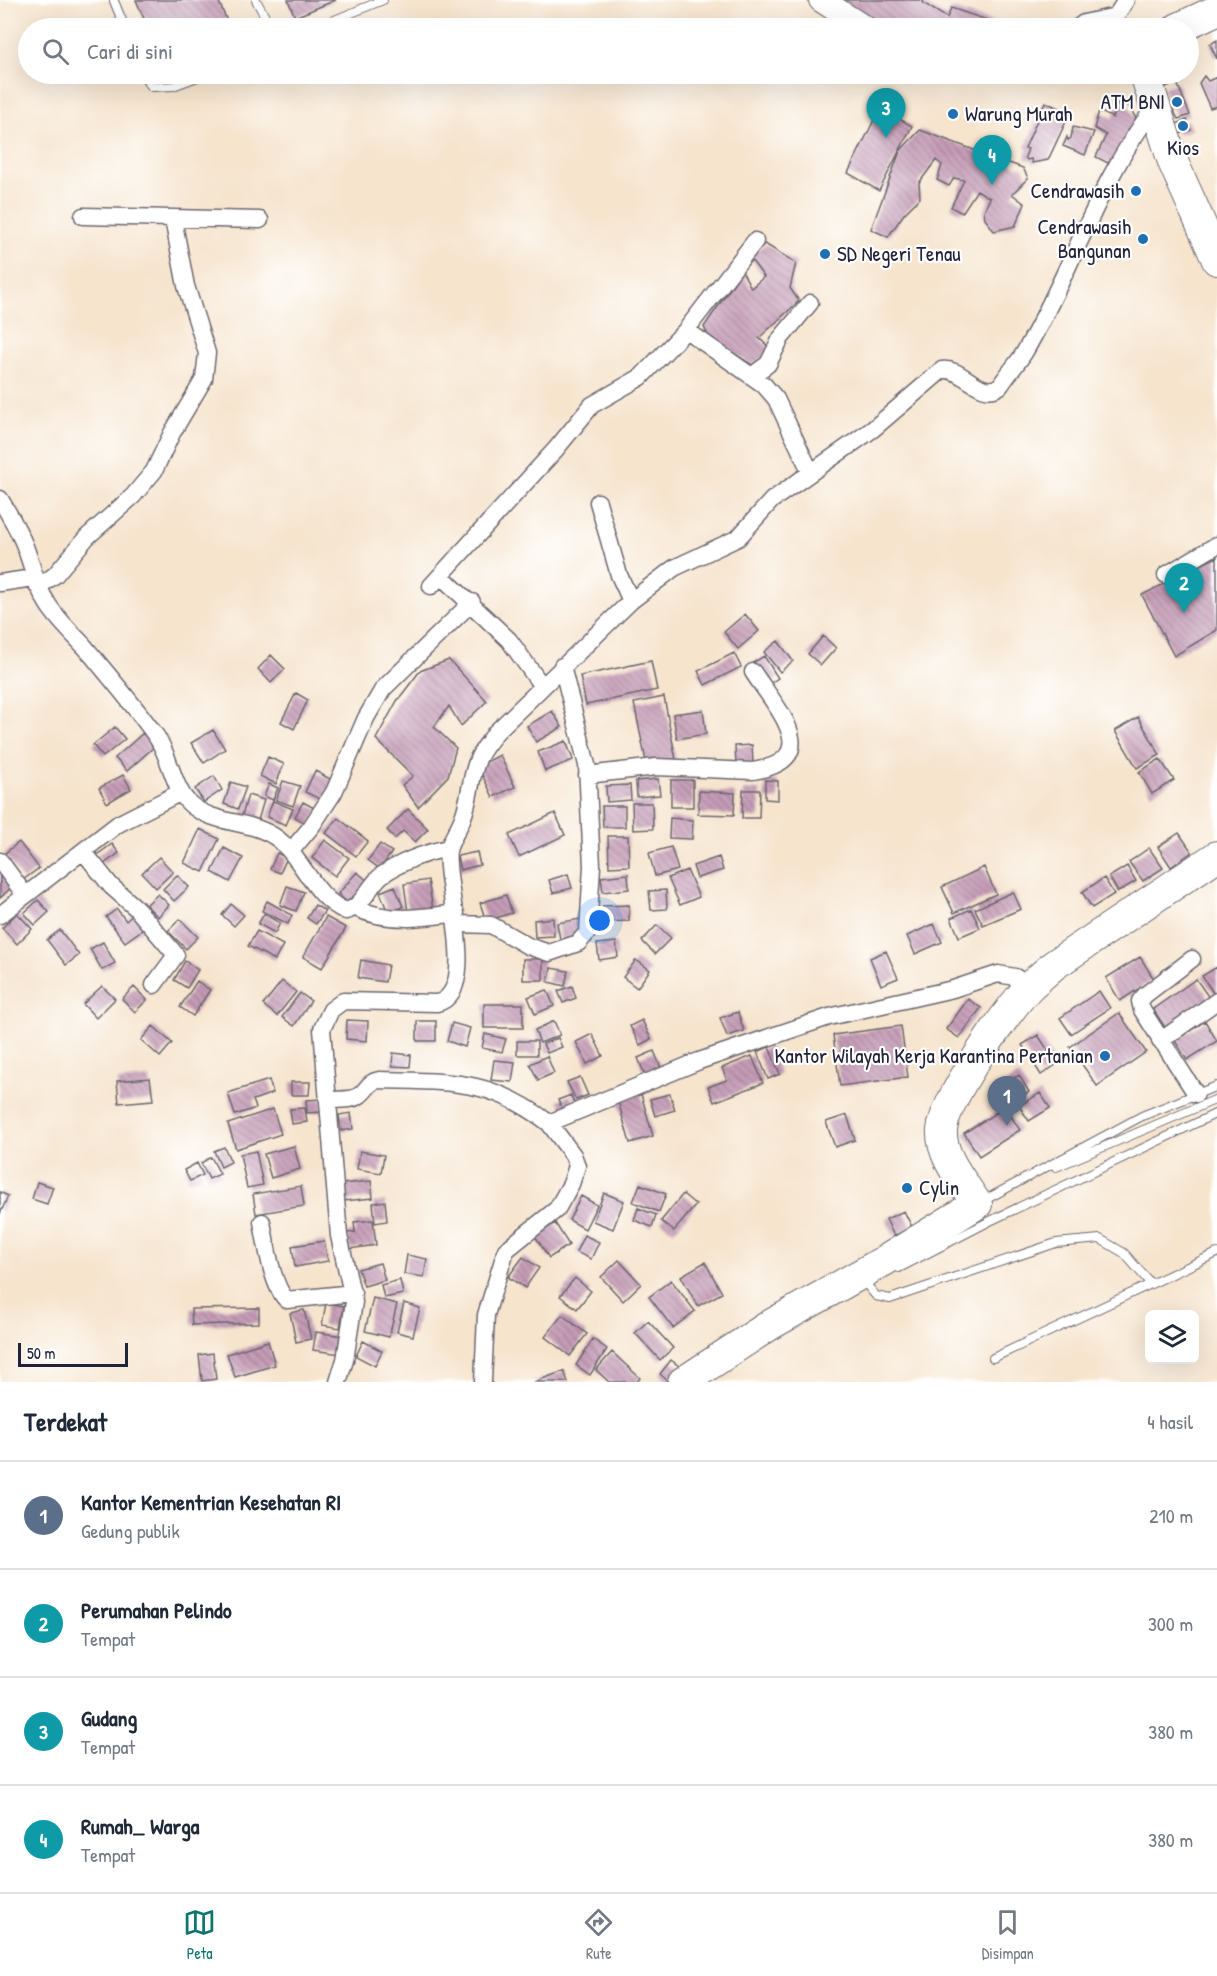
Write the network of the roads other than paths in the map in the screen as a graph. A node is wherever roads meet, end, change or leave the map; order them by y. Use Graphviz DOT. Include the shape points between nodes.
graph roads {
  1 [pos="256,0"];
  2 [pos="383,0"];
  3 [pos="1126,0"];
  4 [pos="114,1"];
  5 [pos="833,3"];
  6 [pos="1217,10"];
  7 [pos="121,18"];
  8 [pos="266,18"];
  9 [pos="339,18"];
  10 [pos="852,18"];
  11 [pos="1107,18"];
  12 [pos="1199,18"];
  13 [pos="150,84"];
  14 [pos="175,84"];
  15 [pos="1148,84"];
  16 [pos="1155,108"];
  17 [pos="83,216"];
  18 [pos="173,219"];
  19 [pos="260,220"];
  20 [pos="755,241"];
  21 [pos="1217,260"];
  22 [pos="810,303"];
  23 [pos="686,330"];
  24 [pos="753,375"];
  25 [pos="810,471"];
  26 [pos="0,499"];
  27 [pos="598,502"];
  28 [pos="15,525"];
  29 [pos="0,533"];
  30 [pos="1217,545"];
  31 [pos="1167,575"];
  32 [pos="36,582"];
  33 [pos="0,583"];
  34 [pos="631,601"];
  35 [pos="472,602"];
  36 [pos="562,666"];
  37 [pos="753,672"];
  38 [pos="542,686"];
  39 [pos="587,775"];
  40 [pos="181,792"];
  41 [pos="448,849"];
  42 [pos="83,851"];
  43 [pos="291,851"];
  44 [pos="1217,856"];
  45 [pos="0,861"];
  46 [pos="25,895"];
  47 [pos="354,907"];
  48 [pos="0,915"];
  49 [pos="456,919"];
  50 [pos="1192,959"];
  51 [pos="154,985"];
  52 [pos="1030,987"];
  53 [pos="1217,1001"];
  54 [pos="1160,1041"];
  55 [pos="1217,1086"];
  56 [pos="1196,1094"];
  57 [pos="330,1100"];
  58 [pos="1217,1100"];
  59 [pos="1217,1113"];
  60 [pos="549,1123"];
  61 [pos="1019,1181"];
  62 [pos="977,1204"];
  63 [pos="262,1222"];
  64 [pos="1217,1253"];
  65 [pos="865,1284"];
  66 [pos="1151,1284"];
  67 [pos="353,1293"];
  68 [pos="993,1358"];
  69 [pos="338,1382"];
  70 [pos="483,1382"];
  71 [pos="683,1382"];
  1 -- 8 [label="lane"];
  2 -- 9 [label="lane"];
  3 -- 11 [label="street" via="1116,16"];
  4 -- 7 [label="lane"];
  5 -- 10 [label="street"];
  6 -- 12 [label="highway"];
  13 -- 14 [label="lane" via="163,88"];
  15 -- 16 [label="highway"];
  16 -- 21 [label="highway" via="1173,162"];
  16 -- 25 [label="street" via="1109,176 1023,354 1000,386 985,389 942,370 873,429"];
  17 -- 18 [label="street"];
  18 -- 19 [label="street"];
  18 -- 32 [label="street" via="186,286 207,353 204,379 154,471 133,496 87,537 55,575"];
  20 -- 23 [label="street"];
  22 -- 24 [label="street" via="781,339 768,364"];
  23 -- 24 [label="street"];
  23 -- 35 [label="street" via="641,377 592,405 436,581"];
  24 -- 25 [label="street" via="776,399"];
  25 -- 34 [label="street" via="772,500 738,538 675,568"];
  26 -- 28 [label="street"];
  27 -- 34 [label="street" via="619,575"];
  28 -- 29 [label="street"];
  28 -- 32 [label="street"];
  30 -- 31 [label="street"];
  32 -- 33 [label="street"];
  32 -- 40 [label="street" via="50,608 156,736 166,751"];
  34 -- 36 [label="street"];
  35 -- 38 [label="street" via="509,640"];
  35 -- 43 [label="street" via="383,689 333,792"];
  36 -- 38 [label="street"];
  36 -- 39 [label="street"];
  37 -- 39 [label="street" via="793,741 792,752 786,759 753,771 656,767"];
  38 -- 41 [label="street" via="496,732 478,759 464,816"];
  39 -- 49 [label="street" via="592,866 590,918 584,937 549,953 540,952 491,925"];
  40 -- 42 [label="street" via="118,824"];
  40 -- 43 [label="street" via="199,811 262,831"];
  41 -- 47 [label="street" via="426,853 382,875"];
  41 -- 49 [label="street"];
  42 -- 46 [label="street"];
  42 -- 51 [label="street" via="176,955"];
  43 -- 47 [label="street" via="332,905 345,911"];
  44 -- 52 [label="highway" via="1054,965"];
  45 -- 46 [label="street"];
  46 -- 48 [label="street"];
  47 -- 49 [label="street" via="392,918"];
  49 -- 57 [label="street" via="455,988 444,1002 343,1001 331,1010 322,1029"];
  50 -- 54 [label="street" via="1140,1001"];
  52 -- 60 [label="street" via="1015,976 998,974 953,989 829,1017 710,1056"];
  52 -- 62 [label="highway" via="967,1076 945,1118 943,1137 952,1166"];
  53 -- 54 [label="street"];
  54 -- 56 [label="street"];
  55 -- 56 [label="lane"];
  56 -- 61 [label="lane" via="1142,1116"];
  57 -- 60 [label="street" via="355,1098 374,1080 442,1081 500,1092"];
  57 -- 67 [label="street" via="339,1236"];
  58 -- 61 [label="lane"];
  59 -- 65 [label="lane"];
  60 -- 70 [label="street" via="577,1166 557,1209 506,1250 486,1315"];
  61 -- 62 [label="lane"];
  62 -- 65 [label="highway"];
  63 -- 67 [label="street" via="272,1266 287,1300"];
  64 -- 66 [label="lane"];
  65 -- 66 [label="lane" via="876,1296 890,1299 1056,1243 1100,1239 1124,1252"];
  65 -- 71 [label="highway" via="770,1325"];
  66 -- 68 [label="lane"];
  67 -- 69 [label="street" via="353,1317"];
}
